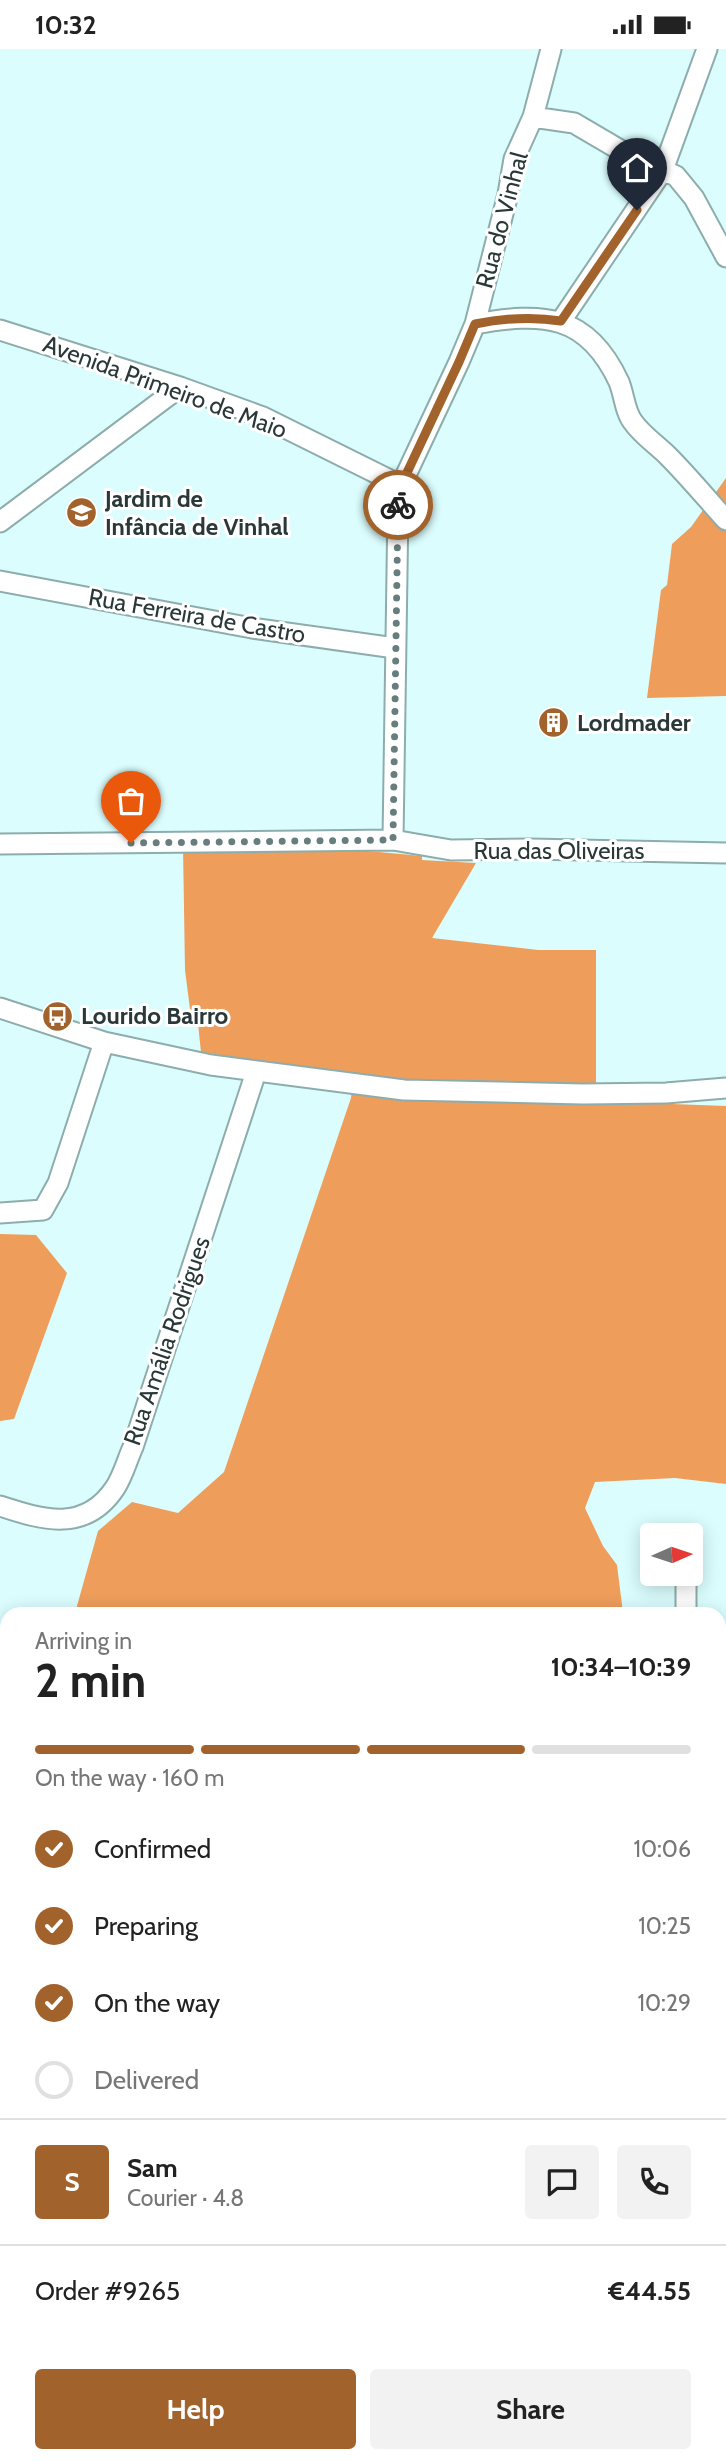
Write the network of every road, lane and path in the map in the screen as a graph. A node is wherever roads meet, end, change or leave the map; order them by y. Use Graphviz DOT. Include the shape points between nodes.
graph roads {
  1 [pos="551,49"];
  2 [pos="707,49"];
  3 [pos="533,117"];
  4 [pos="663,170"];
  5 [pos="726,257"];
  6 [pos="561,321"];
  7 [pos="475,324"];
  8 [pos="0,330"];
  9 [pos="180,387"];
  10 [pos="402,486"];
  11 [pos="726,520"];
  12 [pos="0,522"];
  13 [pos="0,581"];
  14 [pos="395,648"];
  15 [pos="393,840"];
  16 [pos="0,844"];
  17 [pos="726,853"];
  18 [pos="0,1008"];
  19 [pos="104,1042"];
  20 [pos="256,1072"];
  21 [pos="726,1088"];
  22 [pos="0,1213"];
  23 [pos="0,1506"];
  24 [pos="687,1586"];
  25 [pos="686,1607"];
  1 -- 3 [label="street, Rua do Vinhal"];
  2 -- 4 [label="street"];
  3 -- 4 [label="street" via="574,123 649,167"];
  3 -- 7 [label="street, Rua do Vinhal" via="514,159"];
  4 -- 5 [label="street" via="676,176 694,198"];
  4 -- 6 [label="street"];
  6 -- 7 [label="street" via="537,317"];
  6 -- 11 [label="street" via="599,347 620,383 631,421"];
  7 -- 10 [label="street, Rua do Vinhal"];
  8 -- 9 [label="street, Avenida Primeiro de Maio"];
  9 -- 10 [label="street, Avenida Primeiro de Maio" via="263,417"];
  9 -- 12 [label="street"];
  10 -- 14 [label="street, Rua do Vinhal"];
  13 -- 14 [label="street, Rua Ferreira de Castro" via="253,628"];
  14 -- 15 [label="street, Rua do Vinhal"];
  15 -- 16 [label="street, Rua das Oliveiras"];
  15 -- 17 [label="street, Rua das Oliveiras" via="451,850"];
  18 -- 19 [label="street"];
  19 -- 20 [label="street"];
  19 -- 22 [label="street" via="58,1183 43,1210"];
  20 -- 21 [label="street" via="404,1090 583,1094"];
  20 -- 23 [label="street, Rua Amália Rodrigues" via="133,1447 115,1487 95,1509 80,1517 54,1520"];
  24 -- 25 [label="street"];
}
